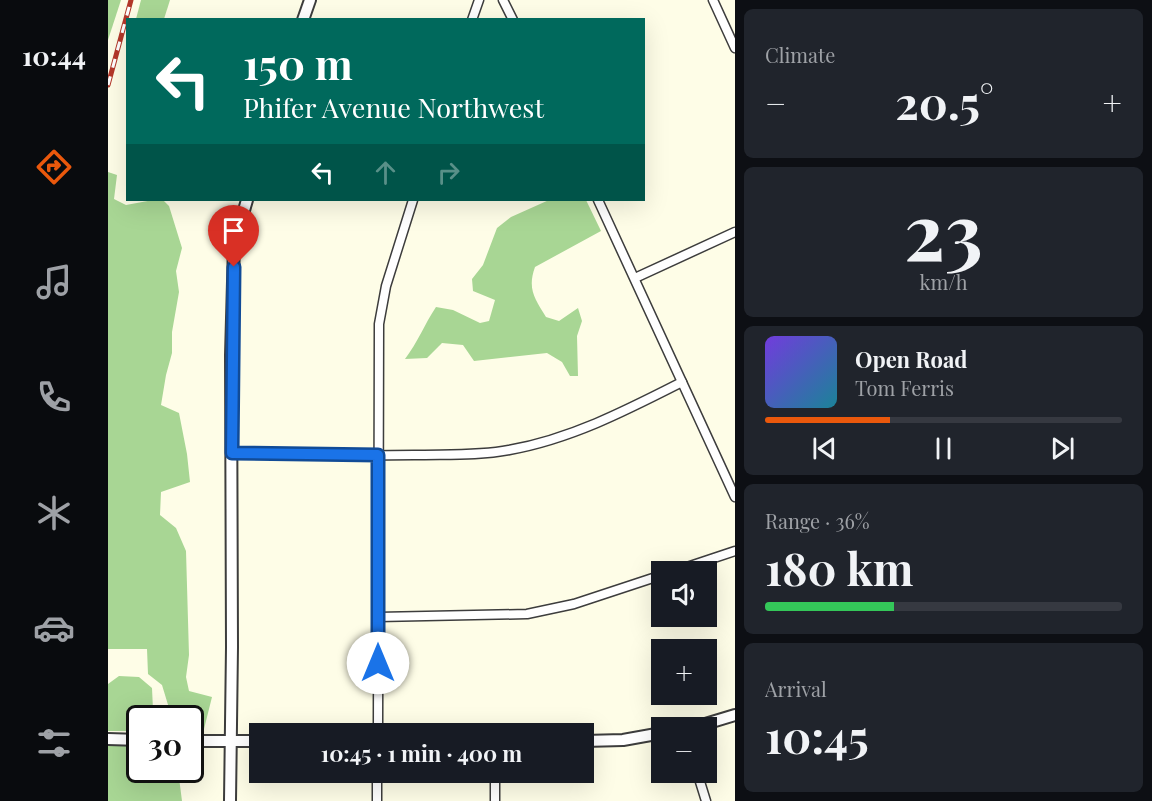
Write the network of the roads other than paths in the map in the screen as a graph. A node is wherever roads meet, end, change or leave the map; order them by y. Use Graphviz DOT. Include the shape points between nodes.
graph roads {
  1 [pos="310,0"];
  2 [pos="479,0"];
  3 [pos="503,0"];
  4 [pos="713,0"];
  5 [pos="304,18"];
  6 [pos="473,18"];
  7 [pos="512,18"];
  8 [pos="735,48"];
  9 [pos="247,201"];
  10 [pos="413,201"];
  11 [pos="598,201"];
  12 [pos="735,232"];
  13 [pos="635,278"];
  14 [pos="682,382"];
  15 [pos="232,453"];
  16 [pos="378,455"];
  17 [pos="735,497"];
  18 [pos="735,551"];
  19 [pos="705,561"];
  20 [pos="651,579"];
  21 [pos="378,617"];
  22 [pos="735,715"];
  23 [pos="717,720"];
  24 [pos="378,723"];
  25 [pos="651,735"];
  26 [pos="108,740"];
  27 [pos="126,740"];
  28 [pos="204,741"];
  29 [pos="230,741"];
  30 [pos="249,741"];
  31 [pos="594,741"];
  32 [pos="377,783"];
  33 [pos="495,783"];
  34 [pos="700,783"];
  35 [pos="230,801"];
  36 [pos="377,801"];
  37 [pos="495,801"];
  38 [pos="706,801"];
  1 -- 5 [label="street"];
  2 -- 6 [label="street"];
  3 -- 7 [label="street"];
  4 -- 8 [label="street"];
  9 -- 15 [label="street" via="234,245"];
  10 -- 16 [label="street" via="381,307"];
  11 -- 13 [label="street"];
  12 -- 13 [label="street"];
  13 -- 14 [label="street"];
  14 -- 16 [label="street" via="587,428 540,443 477,454"];
  14 -- 17 [label="street"];
  15 -- 16 [label="street"];
  15 -- 29 [label="street"];
  16 -- 21 [label="street"];
  18 -- 19 [label="street"];
  20 -- 21 [label="street" via="535,613"];
  21 -- 24 [label="street"];
  22 -- 23 [label="street"];
  25 -- 31 [label="street"];
  26 -- 27 [label="street"];
  28 -- 29 [label="street"];
  29 -- 30 [label="street"];
  29 -- 35 [label="street"];
  32 -- 36 [label="street"];
  33 -- 37 [label="street"];
  34 -- 38 [label="street"];
}
